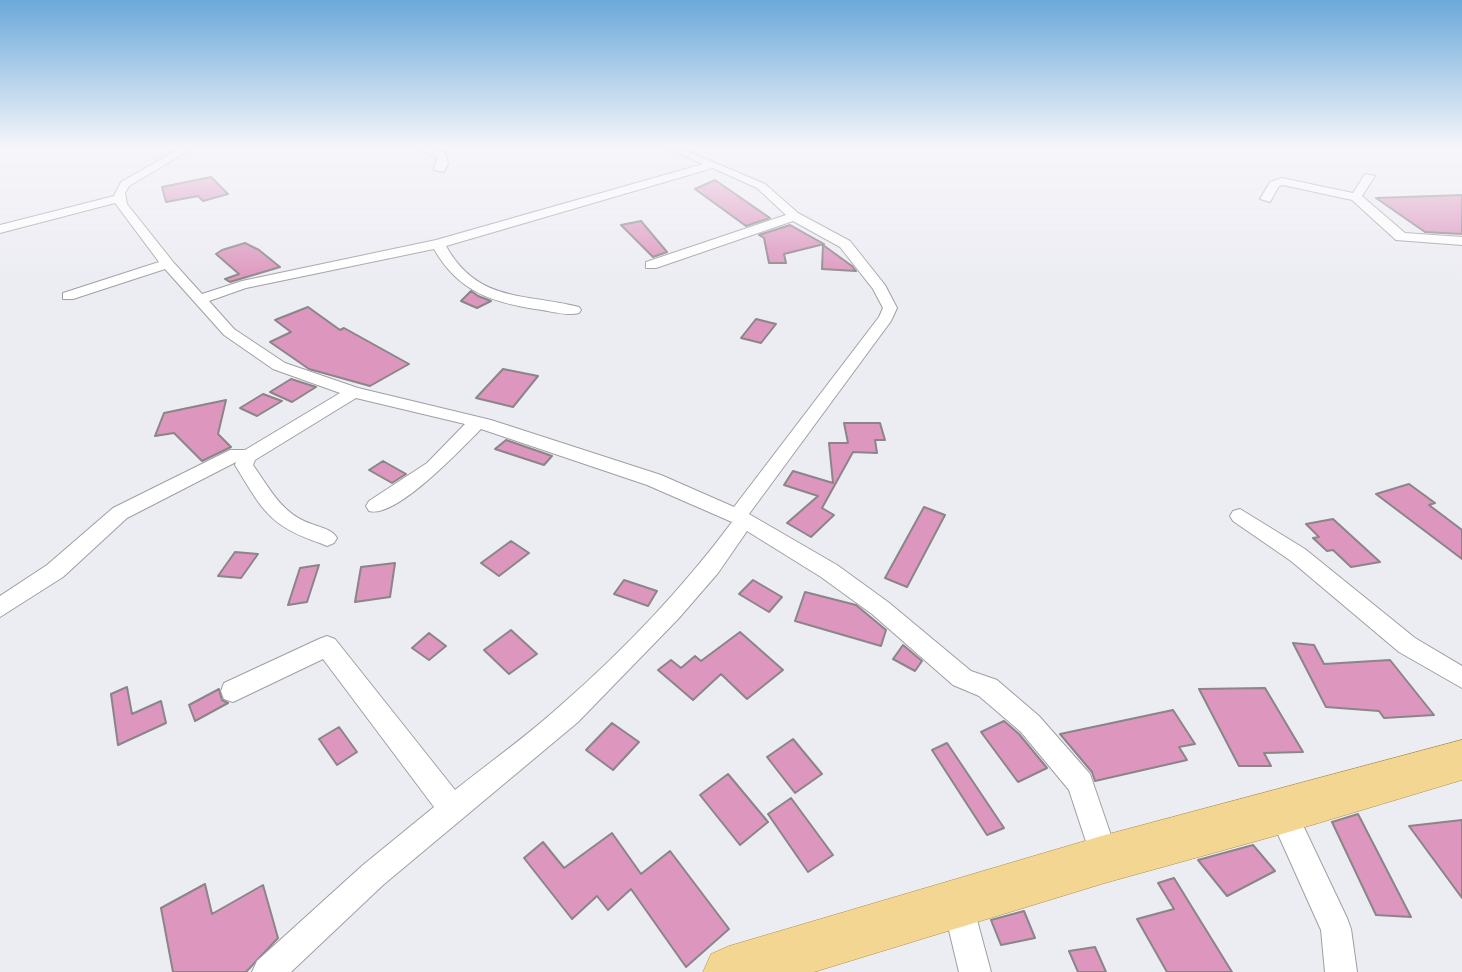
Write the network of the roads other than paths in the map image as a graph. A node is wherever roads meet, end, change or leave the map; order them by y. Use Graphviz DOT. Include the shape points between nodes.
graph roads {
  1 [pos="120,192"];
  2 [pos="618,192"];
  3 [pos="768,192"];
  4 [pos="1270,192"];
  5 [pos="1335,192"];
  6 [pos="1359,192"];
  7 [pos="1356,197"];
  8 [pos="119,198"];
  9 [pos="1266,199"];
  10 [pos="794,216"];
  11 [pos="0,229"];
  12 [pos="1462,241"];
  13 [pos="438,244"];
  14 [pos="167,264"];
  15 [pos="651,265"];
  16 [pos="68,296"];
  17 [pos="200,299"];
  18 [pos="574,310"];
  19 [pos="353,392"];
  20 [pos="477,422"];
  21 [pos="247,457"];
  22 [pos="376,506"];
  23 [pos="1240,516"];
  24 [pos="741,518"];
  25 [pos="327,538"];
  26 [pos="0,608"];
  27 [pos="1459,671"];
  28 [pos="233,691"];
  29 [pos="1462,760"];
  30 [pos="453,809"];
  31 [pos="1282,812"];
  32 [pos="1105,859"];
  33 [pos="958,905"];
  34 [pos="268,972"];
  35 [pos="729,972"];
  36 [pos="975,972"];
  37 [pos="1341,972"];
  1 -- 8 [label="street"];
  2 -- 13 [label="street"];
  3 -- 10 [label="street"];
  4 -- 9 [label="street"];
  5 -- 7 [label="street"];
  6 -- 7 [label="street"];
  7 -- 12 [label="street" via="1401,237"];
  8 -- 11 [label="street"];
  8 -- 14 [label="street"];
  10 -- 15 [label="street"];
  10 -- 24 [label="street" via="845,244 890,308"];
  13 -- 17 [label="street" via="242,285"];
  13 -- 18 [label="street" via="457,275 475,289 522,303"];
  14 -- 16 [label="street"];
  14 -- 17 [label="street"];
  17 -- 19 [label="street" via="229,332 279,366"];
  19 -- 20 [label="street"];
  19 -- 21 [label="street"];
  20 -- 22 [label="street" via="434,467"];
  20 -- 24 [label="street" via="616,466"];
  21 -- 25 [label="street" via="244,465 271,509 296,529"];
  21 -- 26 [label="street" via="237,454 121,513 55,571"];
  23 -- 27 [label="street" via="1298,555 1408,645"];
  24 -- 30 [label="street" via="710,567 671,612 569,714"];
  24 -- 32 [label="street" via="839,578 962,678 988,688 1030,724 1080,783"];
  28 -- 30 [label="street" via="327,646"];
  29 -- 31 [label="main road"];
  30 -- 34 [label="street"];
  31 -- 32 [label="main road"];
  31 -- 37 [label="street" via="1336,929"];
  32 -- 33 [label="main road"];
  33 -- 35 [label="main road"];
  33 -- 36 [label="street"];
}
